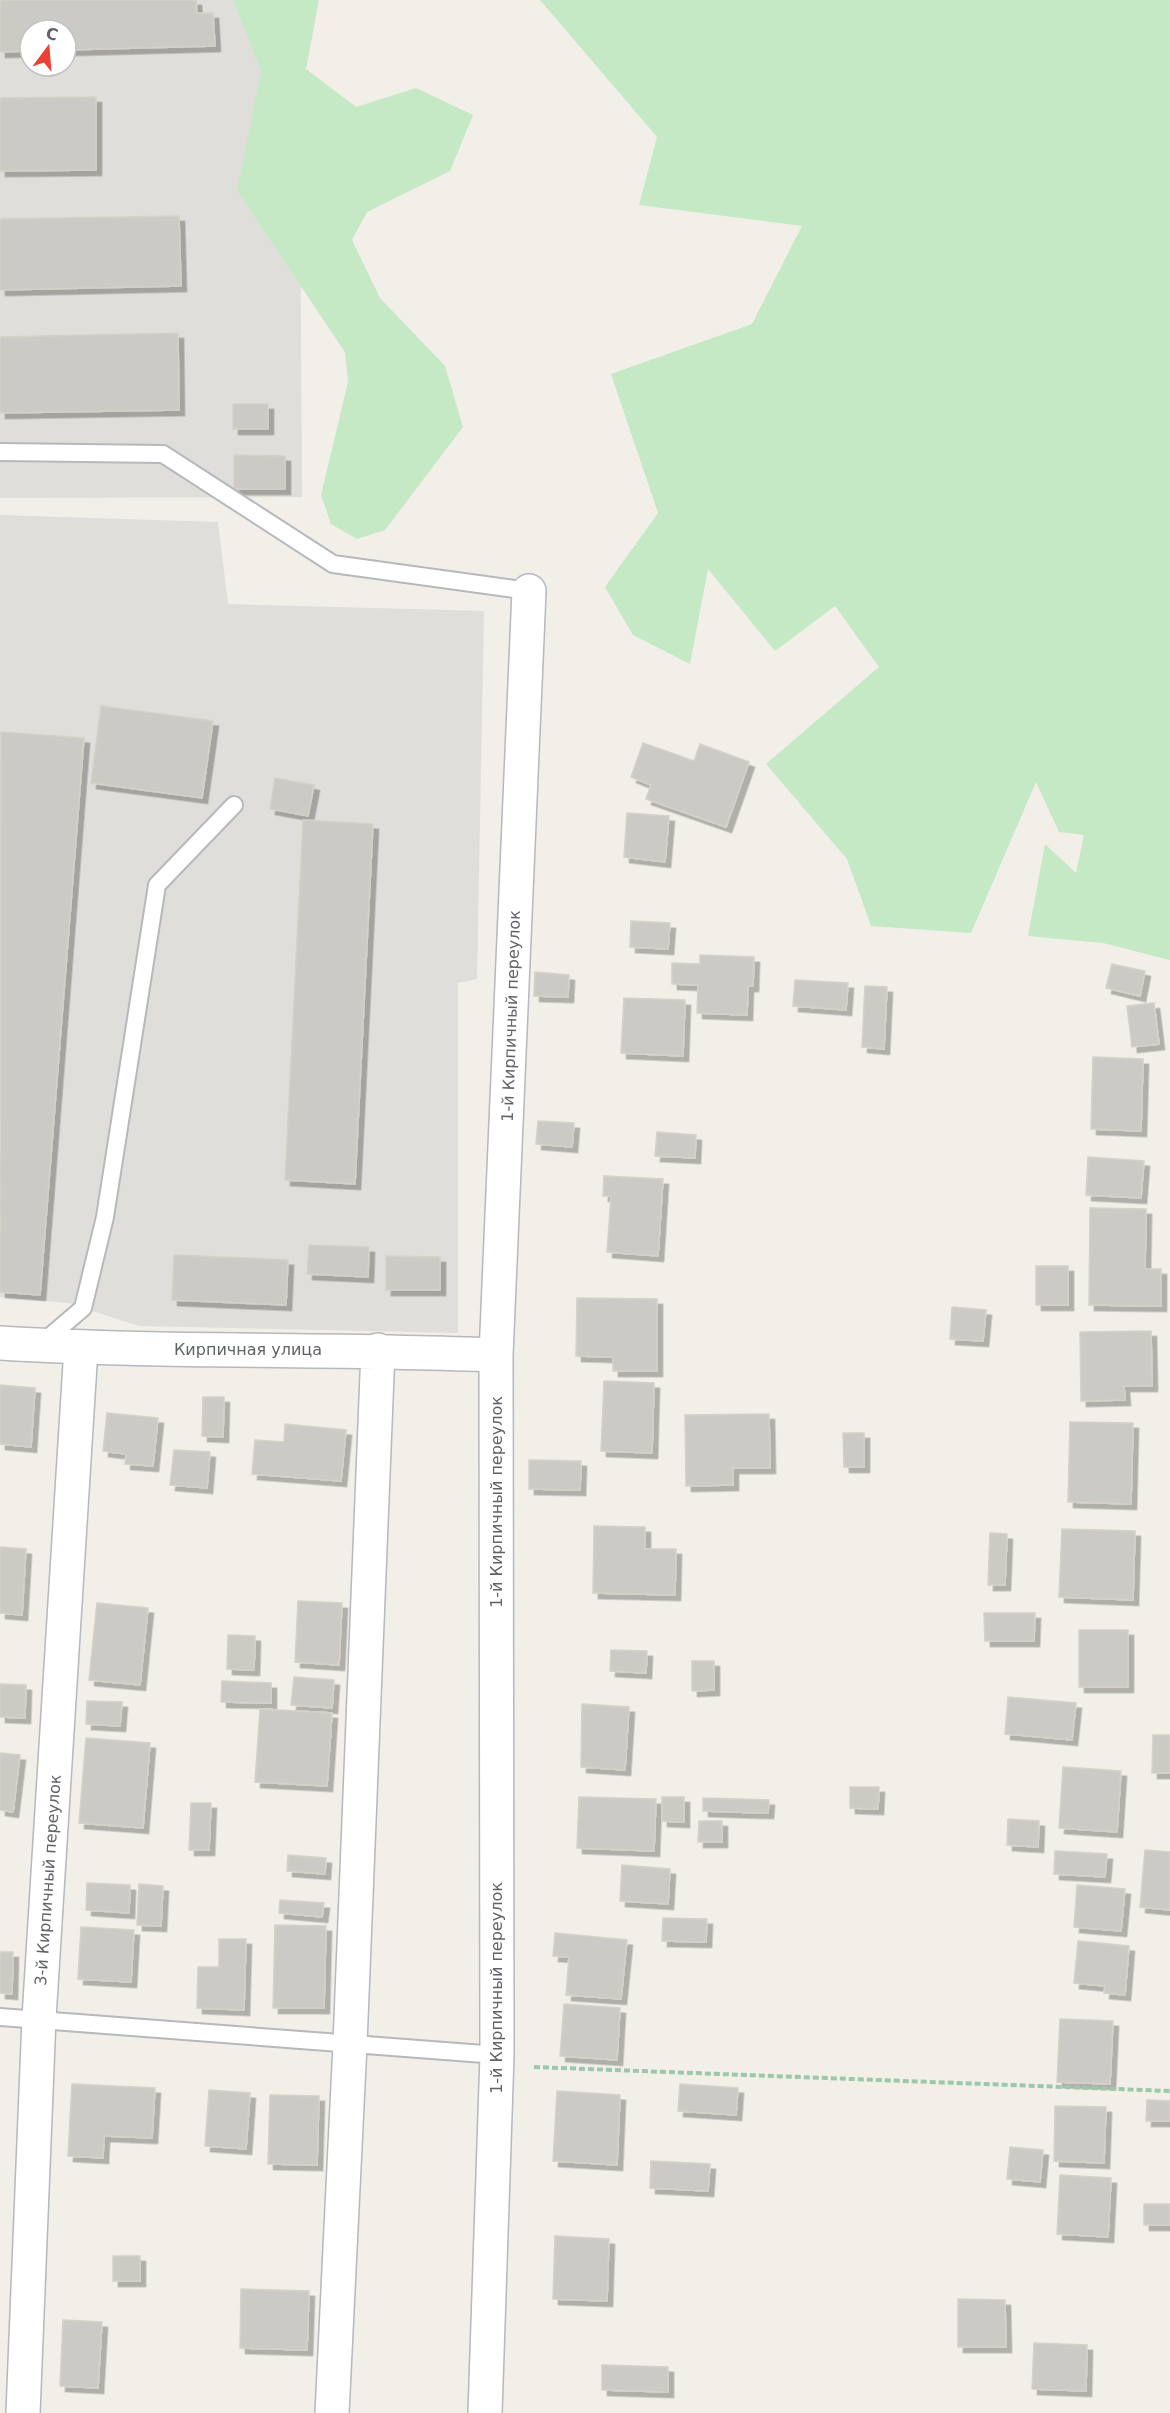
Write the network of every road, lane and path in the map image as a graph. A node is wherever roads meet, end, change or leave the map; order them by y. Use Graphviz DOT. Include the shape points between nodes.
graph roads {
  1 [pos="0,452"];
  2 [pos="529,591"];
  3 [pos="234,805"];
  4 [pos="0,1343"];
  5 [pos="39,1346"];
  6 [pos="81,1348"];
  7 [pos="378,1350"];
  8 [pos="496,1355"];
  9 [pos="0,2017"];
  10 [pos="39,2018"];
  11 [pos="350,2044"];
  12 [pos="497,2055"];
  13 [pos="1170,2091"];
  14 [pos="23,2413"];
  15 [pos="332,2413"];
  16 [pos="485,2413"];
  1 -- 2 [label="lane" via="163,454 333,564"];
  2 -- 8 [label="street, 1-й Кирпичный переулок"];
  3 -- 5 [label="lane" via="157,885 105,1217 83,1308"];
  4 -- 5 [label="street, Кирпичная улица"];
  5 -- 6 [label="street, Кирпичная улица"];
  6 -- 7 [label="street, Кирпичная улица"];
  6 -- 10 [label="street, 3-й Кирпичный переулок"];
  7 -- 8 [label="street, Кирпичная улица"];
  7 -- 11 [label="street"];
  8 -- 12 [label="street, 1-й Кирпичный переулок"];
  9 -- 10 [label="lane"];
  10 -- 11 [label="lane"];
  10 -- 14 [label="street, 3-й Кирпичный переулок"];
  11 -- 12 [label="lane"];
  11 -- 15 [label="street"];
  12 -- 13 [label="path" via="528,2067"];
  12 -- 16 [label="street, 1-й Кирпичный переулок"];
}
